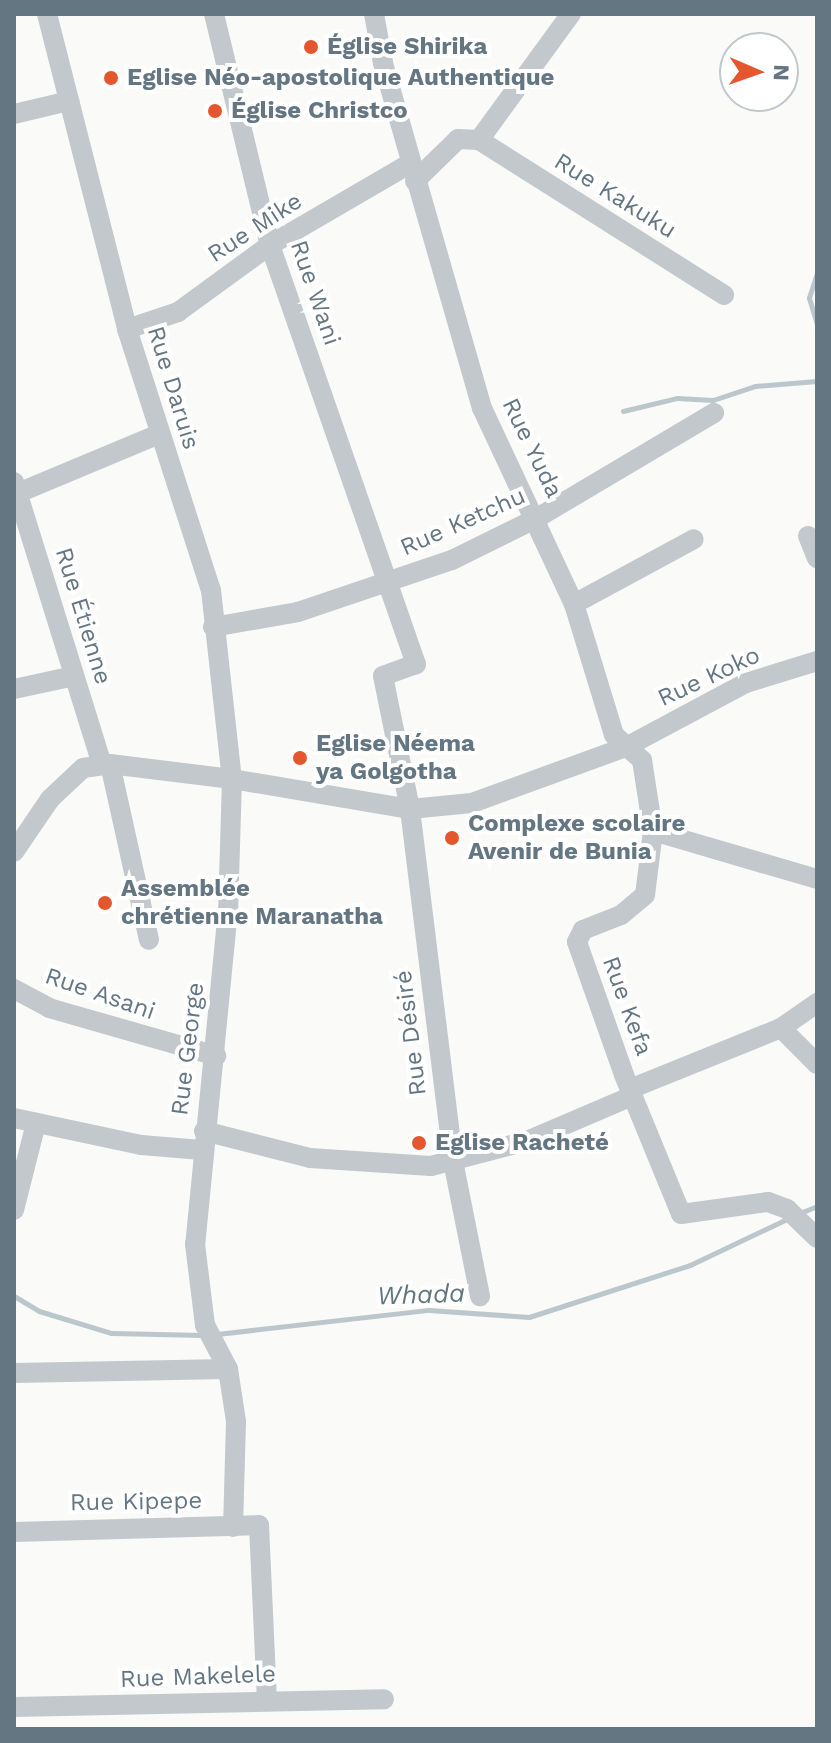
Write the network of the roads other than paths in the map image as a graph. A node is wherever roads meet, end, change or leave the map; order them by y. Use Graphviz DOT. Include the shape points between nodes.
graph roads {
  1 [pos="47,14"];
  2 [pos="214,14"];
  3 [pos="374,14"];
  4 [pos="571,14"];
  5 [pos="69,101"];
  6 [pos="14,114"];
  7 [pos="479,140"];
  8 [pos="413,172"];
  9 [pos="270,245"];
  10 [pos="724,295"];
  11 [pos="127,329"];
  12 [pos="714,413"];
  13 [pos="159,434"];
  14 [pos="16,488"];
  15 [pos="537,518"];
  16 [pos="808,536"];
  17 [pos="694,539"];
  18 [pos="817,558"];
  19 [pos="390,582"];
  20 [pos="574,604"];
  21 [pos="213,627"];
  22 [pos="817,661"];
  23 [pos="74,676"];
  24 [pos="14,689"];
  25 [pos="626,747"];
  26 [pos="106,764"];
  27 [pos="232,779"];
  28 [pos="410,809"];
  29 [pos="653,831"];
  30 [pos="14,852"];
  31 [pos="817,879"];
  32 [pos="149,940"];
  33 [pos="14,989"];
  34 [pos="817,1003"];
  35 [pos="781,1028"];
  36 [pos="216,1056"];
  37 [pos="817,1064"];
  38 [pos="631,1092"];
  39 [pos="14,1118"];
  40 [pos="36,1123"];
  41 [pos="203,1141"];
  42 [pos="453,1161"];
  43 [pos="14,1210"];
  44 [pos="814,1233"];
  45 [pos="480,1296"];
  46 [pos="228,1369"];
  47 [pos="14,1373"];
  48 [pos="233,1527"];
  49 [pos="14,1532"];
  50 [pos="267,1699"];
  51 [pos="384,1699"];
  52 [pos="14,1707"];
  1 -- 5 [label="street, Rue Daruis"];
  2 -- 9 [label="street, Rue Wani"];
  3 -- 8 [label="street, Rue Yuda"];
  4 -- 7 [label="street"];
  5 -- 6 [label="street"];
  5 -- 11 [label="street, Rue Daruis"];
  7 -- 8 [label="street, Rue Mike" via="458,139"];
  7 -- 10 [label="street, Rue Kakuku"];
  8 -- 9 [label="street, Rue Mike"];
  8 -- 15 [label="street, Rue Yuda" via="482,408"];
  9 -- 11 [label="street, Rue Mike" via="178,312"];
  9 -- 19 [label="street, Rue Wani"];
  11 -- 13 [label="street, Rue Daruis"];
  12 -- 15 [label="street, Rue Ketchu"];
  13 -- 14 [label="street"];
  13 -- 21 [label="street, Rue Daruis" via="211,590"];
  14 -- 23 [label="street, Rue Étienne"];
  15 -- 19 [label="street, Rue Ketchu" via="452,560"];
  15 -- 20 [label="street, Rue Yuda"];
  16 -- 18 [label="street"];
  17 -- 20 [label="street"];
  19 -- 21 [label="street, Rue Ketchu" via="298,612"];
  19 -- 28 [label="street, Rue Wani" via="416,664 383,676"];
  20 -- 25 [label="street, Rue Yuda" via="614,735"];
  21 -- 27 [label="street, Rue Daruis"];
  22 -- 25 [label="street, Rue Koko" via="746,683"];
  23 -- 24 [label="street"];
  23 -- 26 [label="street, Rue Étienne"];
  25 -- 28 [label="street, Rue Koko" via="472,803"];
  25 -- 29 [label="street, Rue Kefa" via="642,760"];
  26 -- 27 [label="street, Rue Koko"];
  26 -- 30 [label="street" via="83,768 50,799"];
  26 -- 32 [label="street, Rue Étienne"];
  27 -- 28 [label="street, Rue Koko"];
  27 -- 36 [label="street, Rue George"];
  28 -- 42 [label="street, Rue Désiré"];
  29 -- 31 [label="street"];
  29 -- 38 [label="street, Rue Kefa" via="650,873 639,904 583,930 577,942"];
  33 -- 36 [label="street, Rue Asani" via="49,1008"];
  34 -- 35 [label="street"];
  35 -- 37 [label="street"];
  35 -- 38 [label="street"];
  36 -- 41 [label="street, Rue George"];
  38 -- 42 [label="street" via="527,1141"];
  38 -- 44 [label="street, Rue Kefa" via="681,1214 768,1202 787,1209"];
  39 -- 40 [label="street"];
  40 -- 41 [label="street" via="141,1145"];
  40 -- 43 [label="street"];
  41 -- 42 [label="street" via="310,1158 431,1166"];
  41 -- 46 [label="street, Rue George" via="195,1244 207,1332"];
  42 -- 45 [label="street, Rue Désiré"];
  46 -- 47 [label="street"];
  46 -- 48 [label="street" via="236,1421"];
  48 -- 49 [label="street, Rue Kipepe"];
  48 -- 50 [label="street, Rue Kipepe" via="259,1525"];
  50 -- 51 [label="street, Rue Makelele"];
  50 -- 52 [label="street, Rue Makelele"];
}
